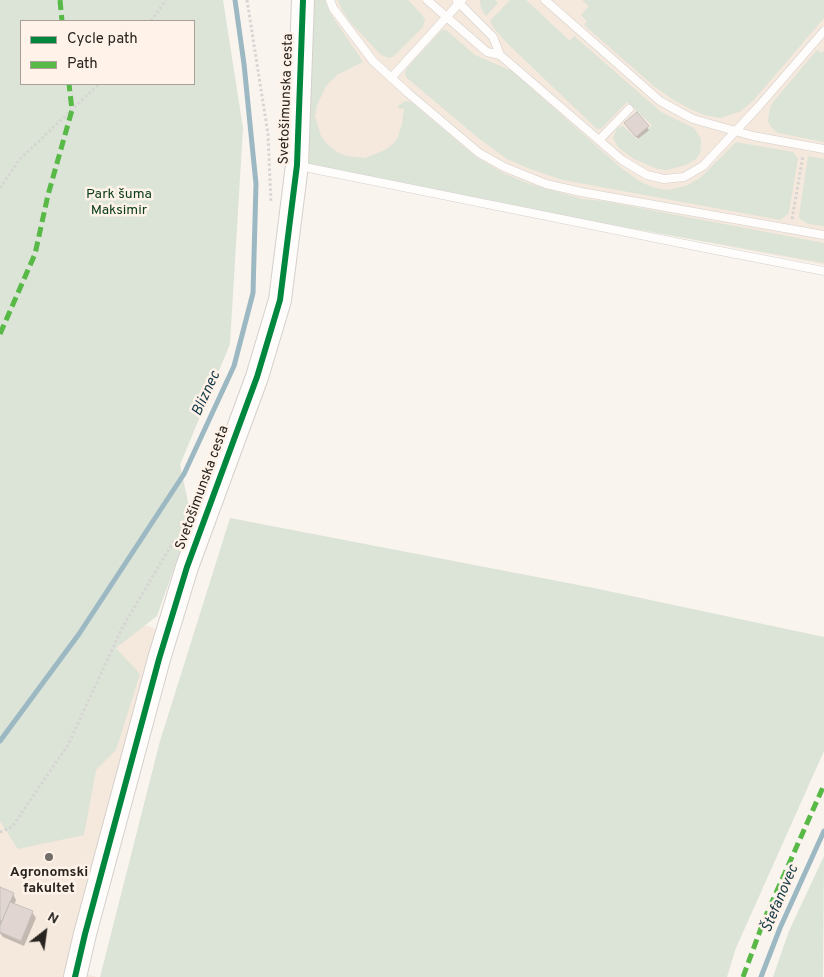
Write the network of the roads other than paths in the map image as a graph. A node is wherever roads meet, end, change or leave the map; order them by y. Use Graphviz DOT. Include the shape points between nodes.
graph roads {
  1 [pos="303,0"];
  2 [pos="330,0"];
  3 [pos="427,0"];
  4 [pos="545,0"];
  5 [pos="459,1"];
  6 [pos="447,17"];
  7 [pos="824,31"];
  8 [pos="500,55"];
  9 [pos="391,78"];
  10 [pos="628,109"];
  11 [pos="736,131"];
  12 [pos="599,140"];
  13 [pos="824,149"];
  14 [pos="297,165"];
  15 [pos="824,235"];
  16 [pos="824,270"];
  17 [pos="75,977"];
  1 -- 14 [label="street, Svetošimunska cesta"];
  2 -- 9 [label="lane" via="373,62"];
  3 -- 6 [label="lane"];
  4 -- 11 [label="lane" via="660,101 693,119"];
  5 -- 6 [label="lane"];
  5 -- 8 [label="lane" via="493,37"];
  6 -- 8 [label="lane" via="487,52"];
  6 -- 9 [label="lane"];
  7 -- 11 [label="lane"];
  8 -- 12 [label="lane"];
  9 -- 15 [label="lane" via="479,153 522,176 581,192"];
  10 -- 12 [label="lane"];
  11 -- 12 [label="lane" via="703,166 673,179 647,175"];
  11 -- 13 [label="lane"];
  14 -- 16 [label="lane"];
  14 -- 17 [label="street, Svetošimunska cesta" via="280,300 256,377 187,567 159,658"];
}
